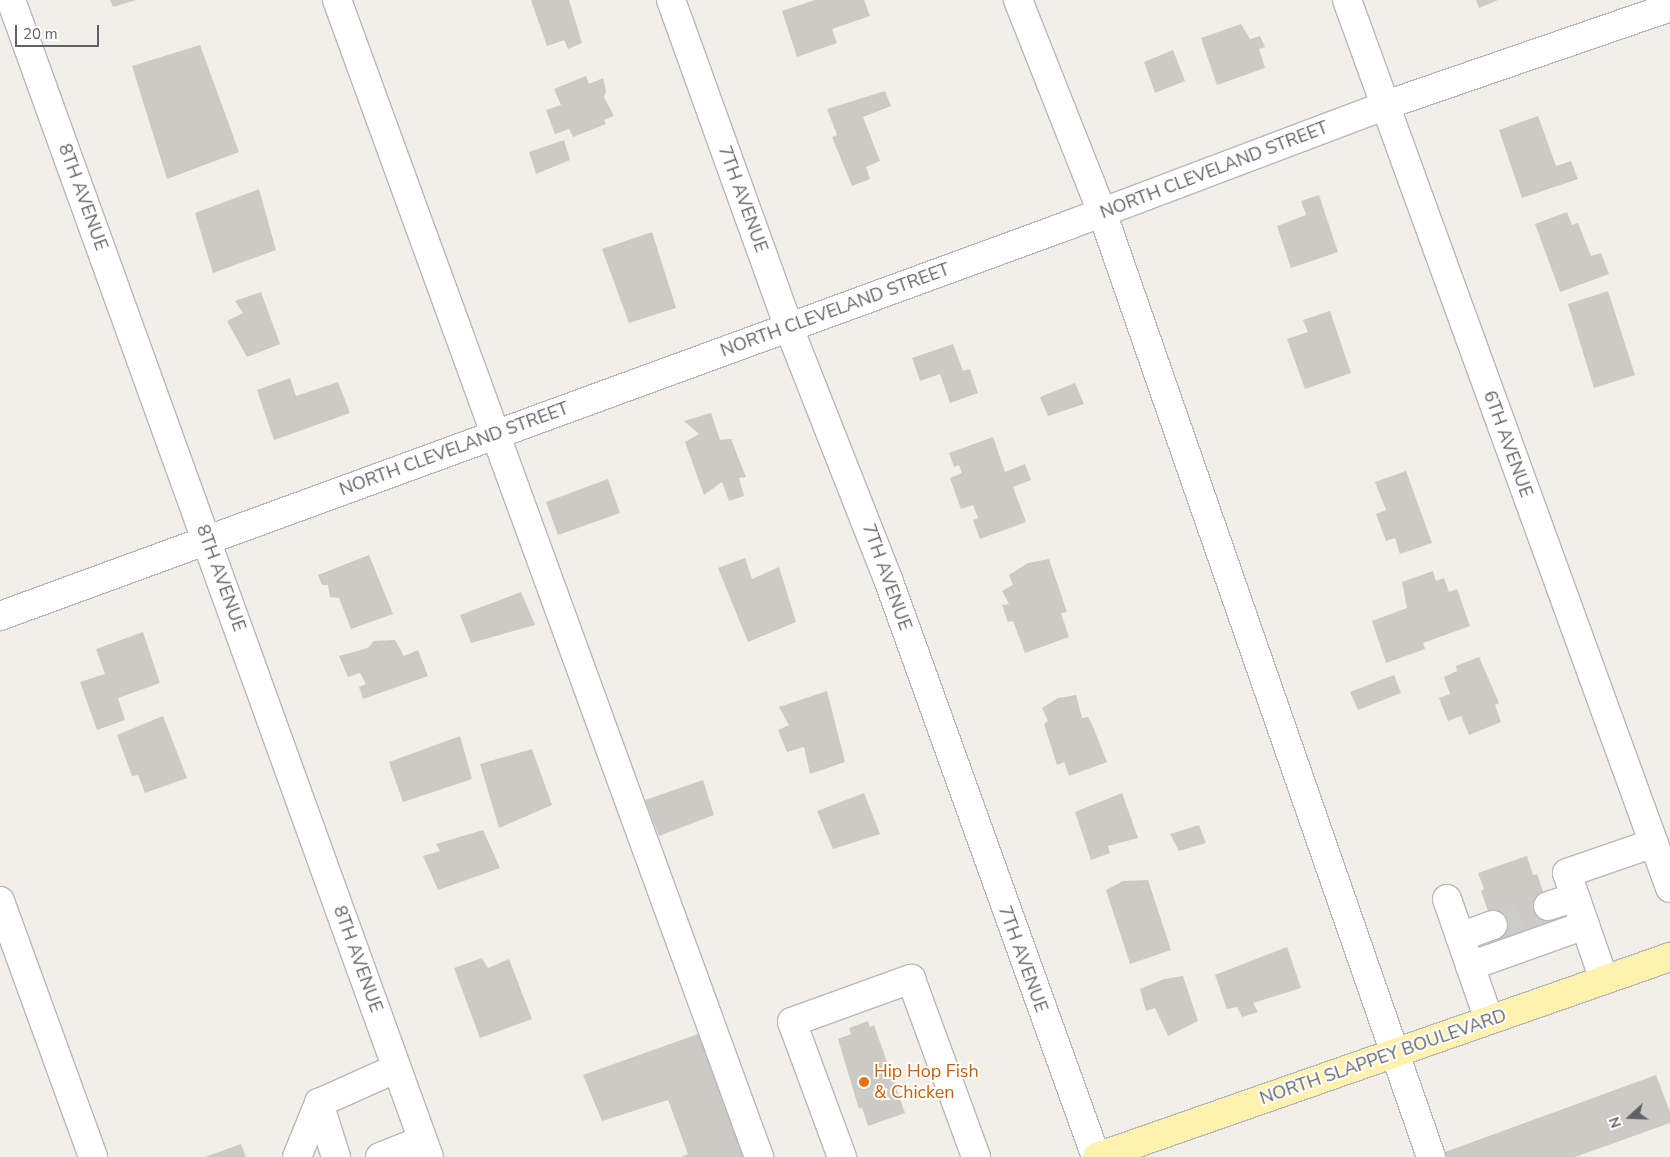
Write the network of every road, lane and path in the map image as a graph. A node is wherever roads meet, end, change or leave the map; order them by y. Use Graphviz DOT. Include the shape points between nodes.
graph roads {
  1 [pos="11,0"];
  2 [pos="337,0"];
  3 [pos="671,0"];
  4 [pos="1018,0"];
  5 [pos="1347,0"];
  6 [pos="1670,7"];
  7 [pos="1386,105"];
  8 [pos="1102,212"];
  9 [pos="789,328"];
  10 [pos="495,434"];
  11 [pos="207,539"];
  12 [pos="0,616"];
  13 [pos="1654,843"];
  14 [pos="1670,888"];
  15 [pos="1575,897"];
  16 [pos="1447,899"];
  17 [pos="0,901"];
  18 [pos="1548,906"];
  19 [pos="1493,925"];
  20 [pos="1585,925"];
  21 [pos="1460,936"];
  22 [pos="1670,957"];
  23 [pos="1470,966"];
  24 [pos="1604,980"];
  25 [pos="1489,1020"];
  26 [pos="1393,1054"];
  27 [pos="397,1068"];
  28 [pos="318,1103"];
  29 [pos="426,1149"];
  30 [pos="93,1157"];
  31 [pos="297,1157"];
  32 [pos="336,1157"];
  33 [pos="380,1157"];
  34 [pos="759,1157"];
  35 [pos="842,1157"];
  36 [pos="976,1157"];
  37 [pos="1097,1157"];
  38 [pos="1431,1157"];
  1 -- 11 [label="street, 8TH AVENUE"];
  2 -- 10 [label="street"];
  3 -- 9 [label="street, 7TH AVENUE"];
  4 -- 8 [label="street"];
  5 -- 7 [label="street, 6TH AVENUE"];
  6 -- 7 [label="street, NORTH CLEVELAND STREET"];
  7 -- 8 [label="street, NORTH CLEVELAND STREET"];
  7 -- 13 [label="street, 6TH AVENUE"];
  8 -- 9 [label="street, NORTH CLEVELAND STREET"];
  8 -- 26 [label="street"];
  9 -- 10 [label="street, NORTH CLEVELAND STREET"];
  9 -- 37 [label="street, 7TH AVENUE" via="888,579"];
  10 -- 11 [label="street, NORTH CLEVELAND STREET"];
  10 -- 34 [label="street"];
  11 -- 12 [label="street, NORTH CLEVELAND STREET"];
  11 -- 27 [label="street, 8TH AVENUE"];
  13 -- 14 [label="street, 6TH AVENUE"];
  13 -- 15 [label="street" via="1566,873"];
  15 -- 18 [label="street"];
  15 -- 20 [label="street"];
  16 -- 21 [label="street"];
  17 -- 30 [label="street"];
  19 -- 21 [label="street"];
  20 -- 23 [label="street"];
  20 -- 24 [label="street"];
  21 -- 23 [label="street"];
  22 -- 24 [label="main road, NORTH SLAPPEY BOULEVARD"];
  23 -- 25 [label="street"];
  24 -- 25 [label="main road, NORTH SLAPPEY BOULEVARD"];
  25 -- 26 [label="main road, NORTH SLAPPEY BOULEVARD"];
  26 -- 37 [label="main road, NORTH SLAPPEY BOULEVARD"];
  26 -- 38 [label="street"];
  27 -- 28 [label="street"];
  27 -- 29 [label="street, 8TH AVENUE"];
  28 -- 31 [label="street"];
  28 -- 32 [label="street"];
  29 -- 33 [label="street"];
  35 -- 36 [label="street" via="792,1022 911,979"];
}
